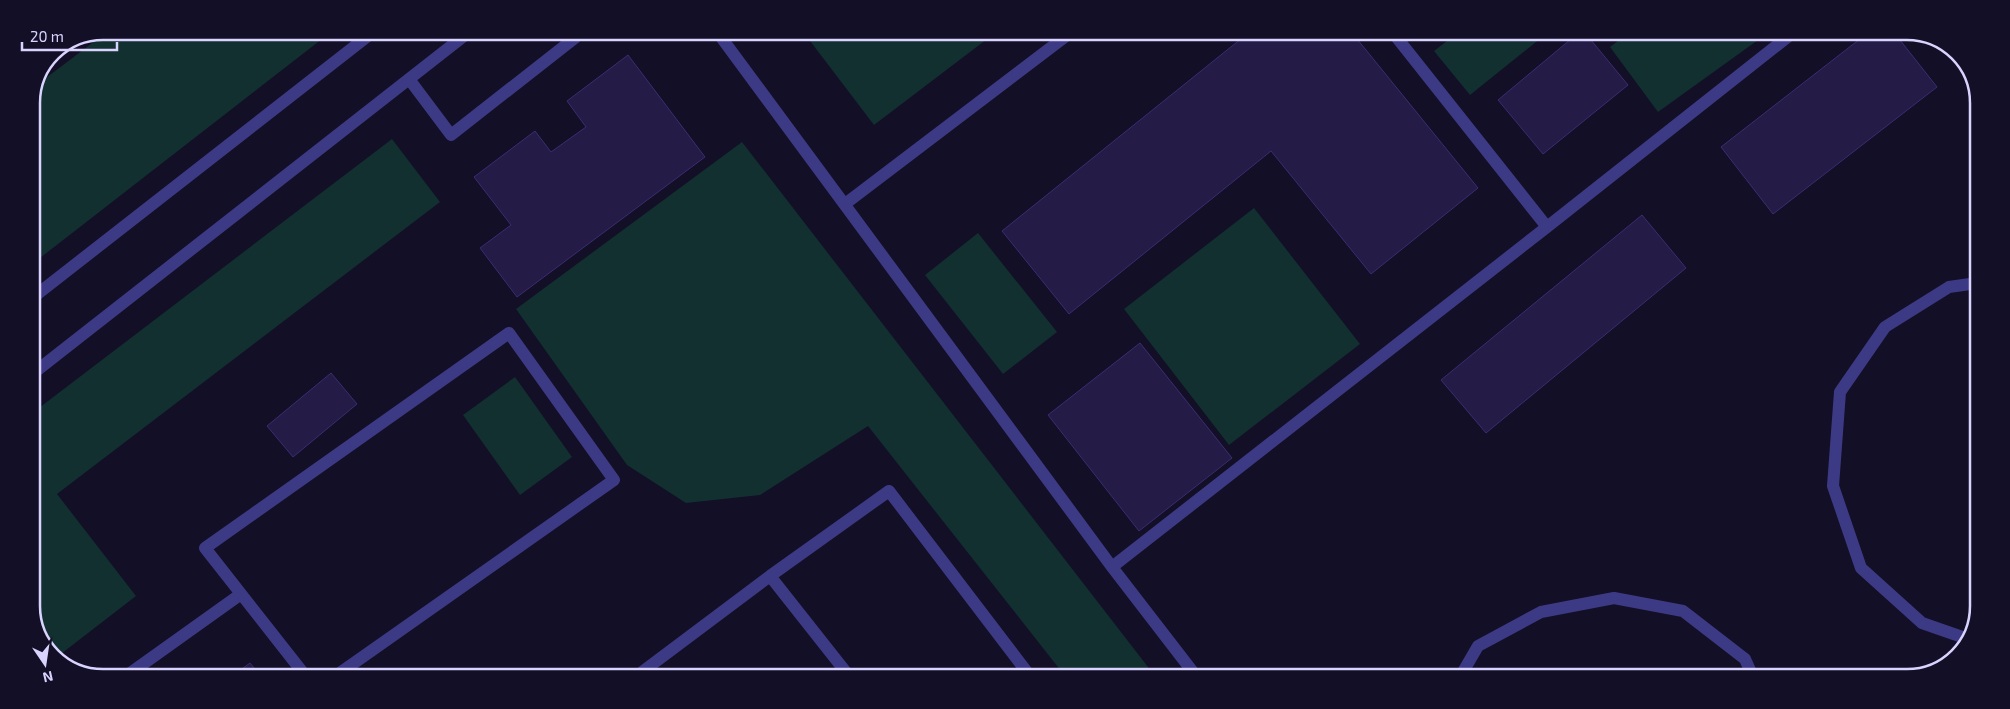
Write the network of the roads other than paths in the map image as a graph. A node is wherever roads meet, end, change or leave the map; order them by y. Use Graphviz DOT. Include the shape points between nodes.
graph roads {
  1 [pos="363,40"];
  2 [pos="459,40"];
  3 [pos="572,40"];
  4 [pos="724,40"];
  5 [pos="1061,40"];
  6 [pos="1404,40"];
  7 [pos="1784,40"];
  8 [pos="409,79"];
  9 [pos="845,204"];
  10 [pos="1547,227"];
  11 [pos="1970,284"];
  12 [pos="40,292"];
  13 [pos="40,368"];
  14 [pos="1112,567"];
  15 [pos="770,576"];
  16 [pos="241,594"];
  17 [pos="1962,637"];
  18 [pos="136,669"];
  19 [pos="300,669"];
  20 [pos="344,669"];
  21 [pos="646,669"];
  22 [pos="843,669"];
  23 [pos="1025,669"];
  24 [pos="1191,669"];
  25 [pos="1465,669"];
  26 [pos="1749,669"];
  1 -- 12 [label="lane"];
  2 -- 8 [label="lane"];
  3 -- 8 [label="lane" via="451,135"];
  4 -- 9 [label="lane"];
  5 -- 9 [label="lane"];
  6 -- 10 [label="lane"];
  7 -- 10 [label="lane"];
  8 -- 13 [label="lane"];
  9 -- 14 [label="lane"];
  10 -- 14 [label="lane"];
  11 -- 17 [label="lane" via="1950,287 1885,327 1840,392 1833,486 1860,568 1922,623"];
  14 -- 24 [label="lane"];
  15 -- 21 [label="lane"];
  15 -- 22 [label="lane"];
  15 -- 23 [label="lane" via="888,491"];
  16 -- 18 [label="lane"];
  16 -- 19 [label="lane"];
  16 -- 20 [label="lane" via="204,548 509,333 614,480"];
  25 -- 26 [label="lane" via="1478,646 1541,612 1614,598 1683,611 1745,659"];
}
